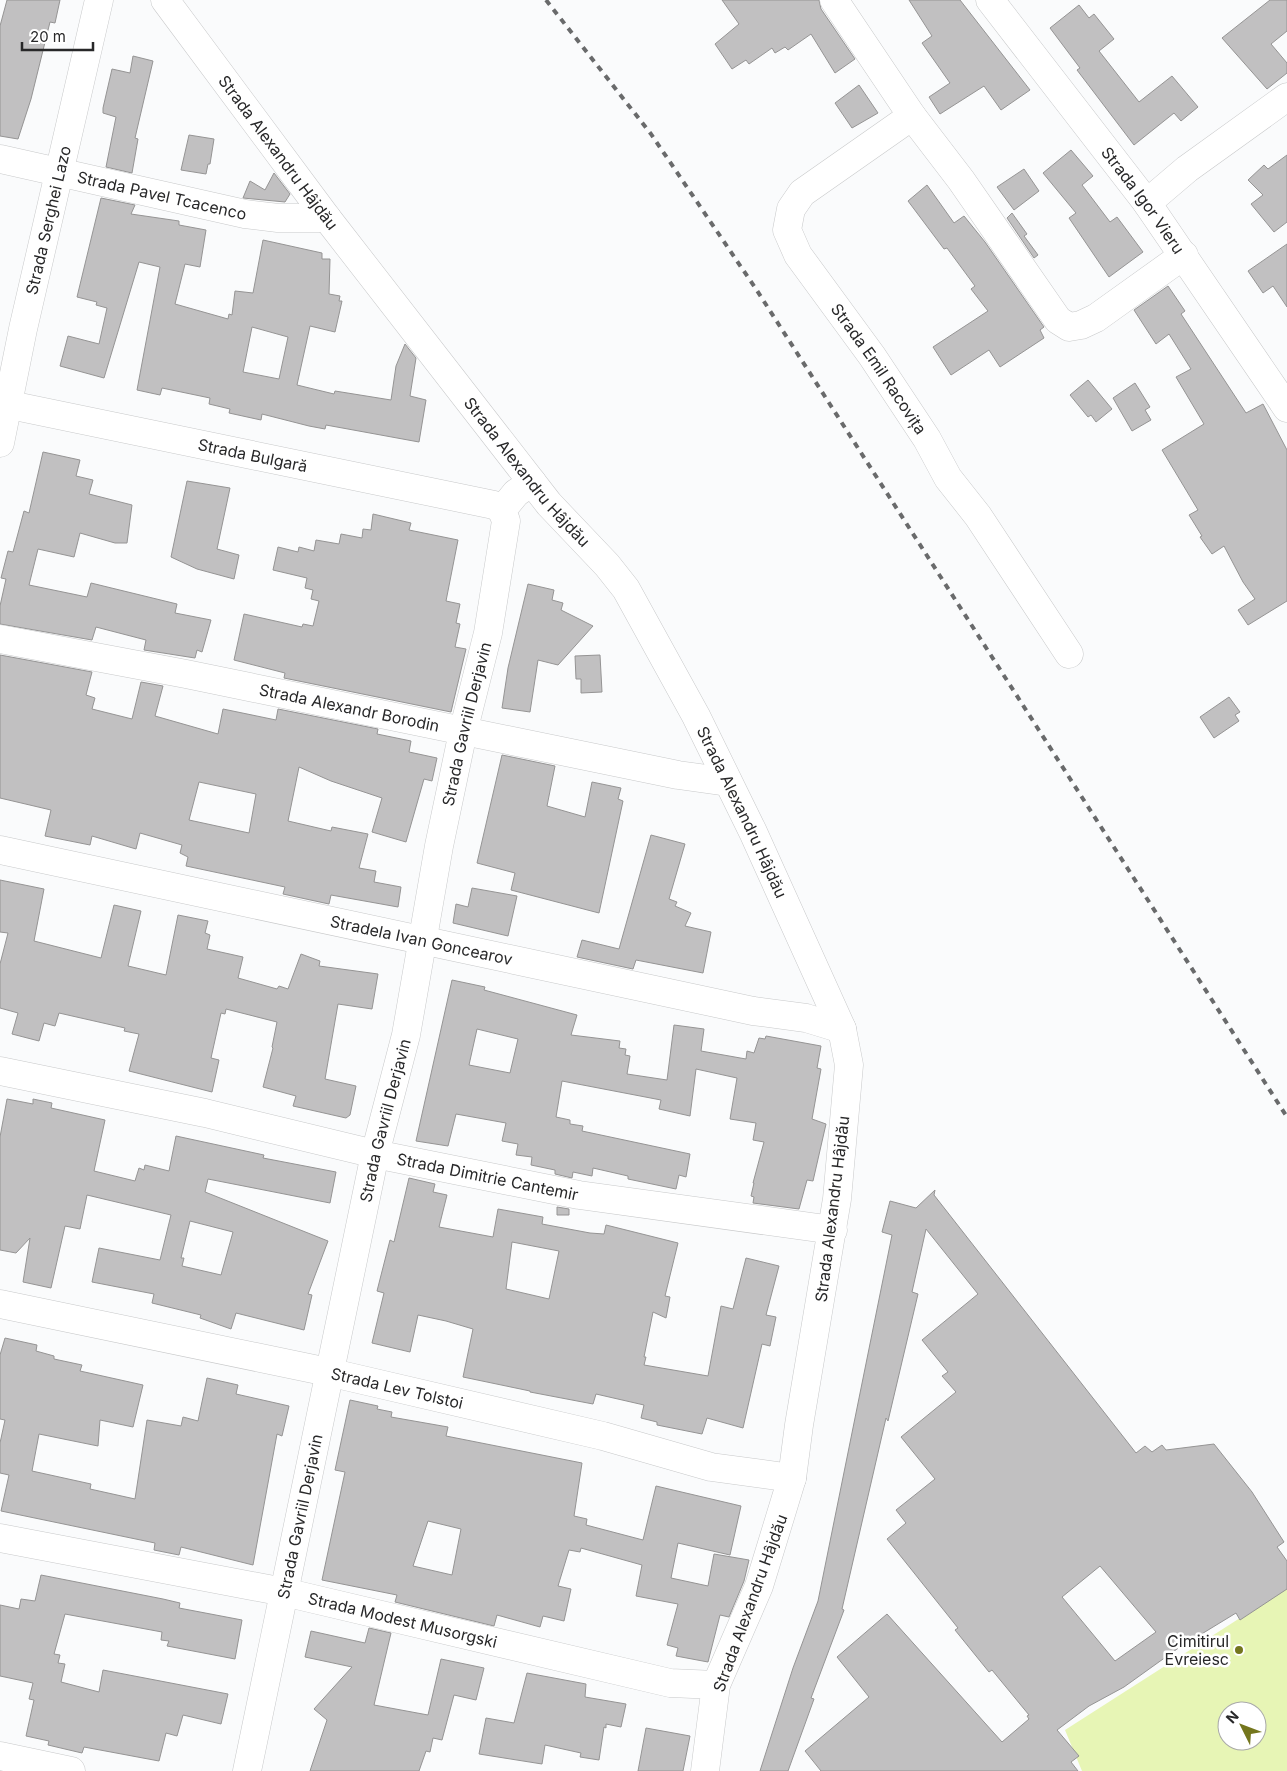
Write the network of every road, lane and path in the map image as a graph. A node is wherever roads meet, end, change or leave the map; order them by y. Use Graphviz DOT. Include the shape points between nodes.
graph roads {
  1 [pos="100,0"];
  2 [pos="165,0"];
  3 [pos="834,0"];
  4 [pos="990,0"];
  5 [pos="1287,97"];
  6 [pos="912,116"];
  7 [pos="0,159"];
  8 [pos="61,173"];
  9 [pos="1147,203"];
  10 [pos="327,218"];
  11 [pos="1184,255"];
  12 [pos="4,404"];
  13 [pos="1287,408"];
  14 [pos="0,443"];
  15 [pos="532,482"];
  16 [pos="502,510"];
  17 [pos="0,639"];
  18 [pos="1069,654"];
  19 [pos="463,732"];
  20 [pos="728,782"];
  21 [pos="0,850"];
  22 [pos="423,939"];
  23 [pos="842,1030"];
  24 [pos="0,1070"];
  25 [pos="375,1154"];
  26 [pos="833,1230"];
  27 [pos="0,1304"];
  28 [pos="328,1372"];
  29 [pos="792,1478"];
  30 [pos="0,1538"];
  31 [pos="284,1592"];
  32 [pos="716,1685"];
  33 [pos="0,1756"];
  34 [pos="71,1771"];
  35 [pos="247,1771"];
  36 [pos="705,1771"];
  1 -- 8 [label="street, Strada Serghei Lazo"];
  2 -- 10 [label="street, Strada Alexandru Hâjdău"];
  3 -- 6 [label="street"];
  4 -- 9 [label="street, Strada Igor Vieru"];
  5 -- 9 [label="street" via="1187,169"];
  6 -- 11 [label="street" via="961,180 1049,308 1058,320 1069,327 1096,318"];
  6 -- 18 [label="street, Strada Emil Racovița" via="802,193 791,209 787,230 798,255 872,356 927,439 948,478 978,516"];
  7 -- 8 [label="street, Strada Pavel Tcacenco"];
  8 -- 10 [label="street, Strada Pavel Tcacenco" via="245,214"];
  8 -- 12 [label="street, Strada Serghei Lazo"];
  9 -- 11 [label="street, Strada Igor Vieru"];
  10 -- 15 [label="street, Strada Alexandru Hâjdău"];
  11 -- 13 [label="street, Strada Igor Vieru"];
  12 -- 14 [label="street, Strada Serghei Lazo"];
  12 -- 16 [label="street, Strada Bulgară" via="494,505"];
  15 -- 16 [label="street" via="516,493"];
  15 -- 20 [label="street, Strada Alexandru Hâjdău" via="626,589 696,716"];
  16 -- 19 [label="street, Strada Gavriil Derjavin" via="506,521 488,633"];
  17 -- 19 [label="street, Strada Alexandr Borodin"];
  19 -- 20 [label="street, Strada Alexandr Borodin"];
  19 -- 22 [label="street, Strada Gavriil Derjavin"];
  20 -- 23 [label="street, Strada Alexandru Hâjdău"];
  21 -- 22 [label="street, Stradela Ivan Goncearov"];
  22 -- 23 [label="street, Stradela Ivan Goncearov" via="753,1011 806,1018"];
  22 -- 25 [label="street, Strada Gavriil Derjavin" via="406,1035"];
  23 -- 26 [label="street, Strada Alexandru Hâjdău" via="849,1065"];
  24 -- 25 [label="street, Strada Dimitrie Cantemir" via="205,1113"];
  25 -- 26 [label="street, Strada Dimitrie Cantemir" via="579,1195"];
  25 -- 28 [label="street, Strada Gavriil Derjavin"];
  26 -- 29 [label="street, Strada Alexandru Hâjdău"];
  27 -- 28 [label="street, Strada Lev Tolstoi"];
  28 -- 29 [label="street, Strada Lev Tolstoi" via="603,1436 711,1467"];
  28 -- 31 [label="street, Strada Gavriil Derjavin"];
  29 -- 32 [label="street, Strada Alexandru Hâjdău" via="759,1586"];
  30 -- 31 [label="street, Strada Modest Musorgski"];
  31 -- 32 [label="street, Strada Modest Musorgski" via="670,1683"];
  31 -- 35 [label="street, Strada Gavriil Derjavin"];
  32 -- 36 [label="street, Strada Alexandru Hâjdău"];
  33 -- 34 [label="street"];
}
